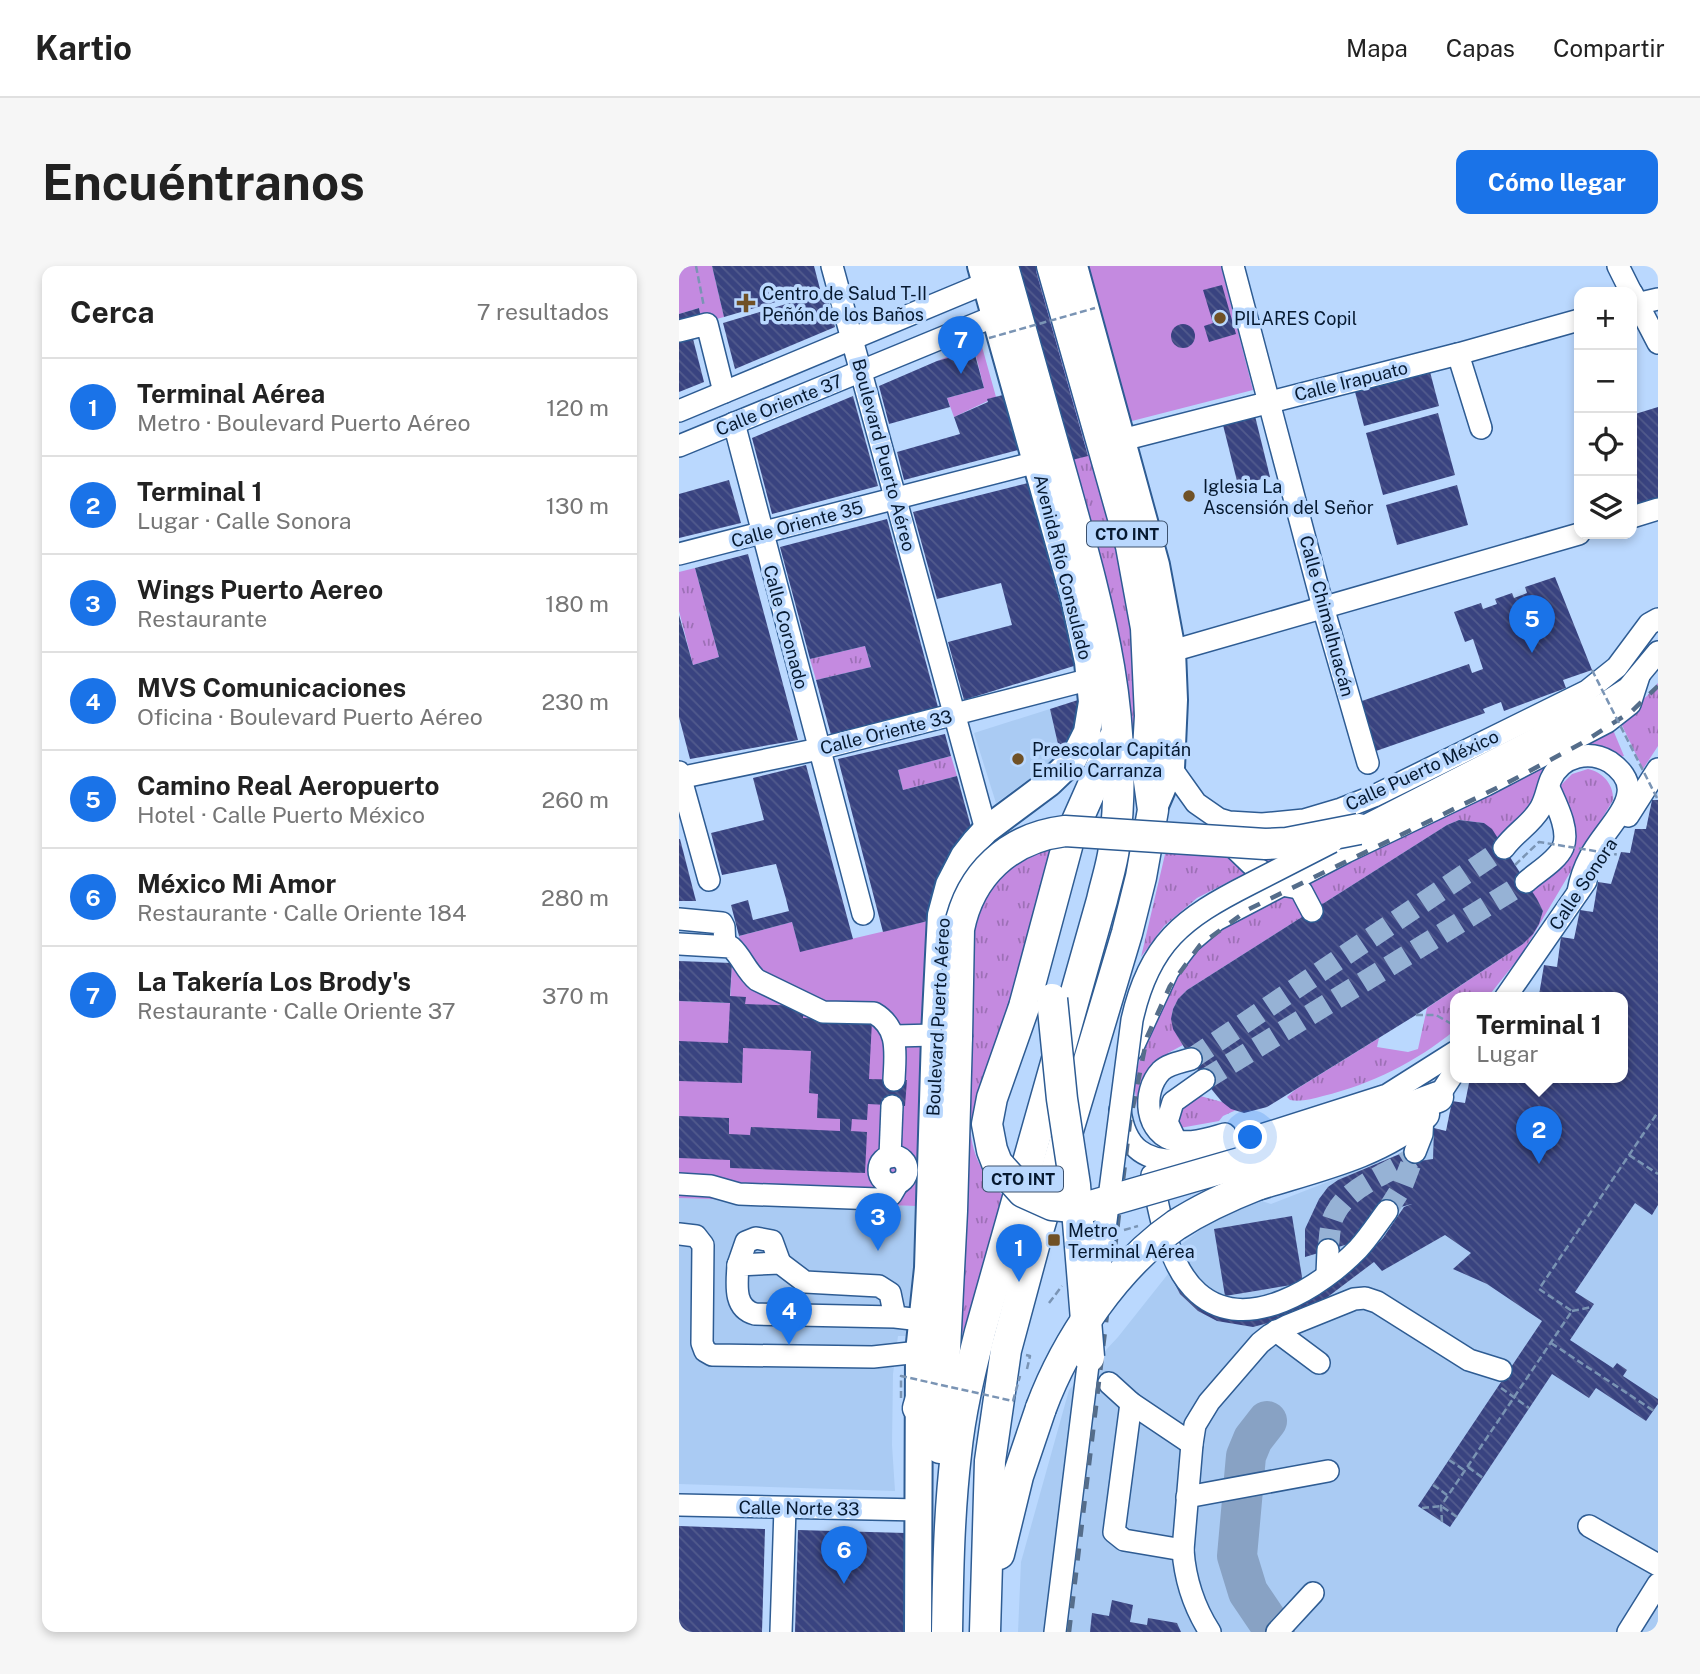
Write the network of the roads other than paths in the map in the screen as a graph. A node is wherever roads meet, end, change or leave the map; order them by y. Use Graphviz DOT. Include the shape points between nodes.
graph roads {
  1 [pos="832,266"];
  2 [pos="1052,266"];
  3 [pos="1233,266"];
  4 [pos="1618,266"];
  5 [pos="1073,271"];
  6 [pos="990,272"];
  7 [pos="1638,299"];
  8 [pos="1574,321"];
  9 [pos="992,327"];
  10 [pos="679,331"];
  11 [pos="853,338"];
  12 [pos="1658,343"];
  13 [pos="1458,354"];
  14 [pos="861,371"];
  15 [pos="724,392"];
  16 [pos="1269,402"];
  17 [pos="679,411"];
  18 [pos="734,423"];
  19 [pos="1026,423"];
  20 [pos="1481,428"];
  21 [pos="1122,440"];
  22 [pos="679,446"];
  23 [pos="1037,462"];
  24 [pos="1063,479"];
  25 [pos="896,497"];
  26 [pos="1658,509"];
  27 [pos="1637,515"];
  28 [pos="761,533"];
  29 [pos="1574,535"];
  30 [pos="679,554"];
  31 [pos="1323,607"];
  32 [pos="1658,619"];
  33 [pos="1172,651"];
  34 [pos="1658,652"];
  35 [pos="1639,676"];
  36 [pos="1091,679"];
  37 [pos="954,716"];
  38 [pos="1117,730"];
  39 [pos="819,749"];
  40 [pos="1559,757"];
  41 [pos="1368,763"];
  42 [pos="1171,768"];
  43 [pos="1658,769"];
  44 [pos="680,776"];
  45 [pos="1549,788"];
  46 [pos="1196,803"];
  47 [pos="1153,810"];
  48 [pos="1083,811"];
  49 [pos="1359,828"];
  50 [pos="986,830"];
  51 [pos="709,880"];
  52 [pos="1282,885"];
  53 [pos="1579,892"];
  54 [pos="1311,911"];
  55 [pos="863,914"];
  56 [pos="679,919"];
  57 [pos="679,944"];
  58 [pos="725,946"];
  59 [pos="1509,992"];
  60 [pos="894,1036"];
  61 [pos="946,1036"];
  62 [pos="1450,1055"];
  63 [pos="1191,1059"];
  64 [pos="1450,1078"];
  65 [pos="894,1080"];
  66 [pos="1204,1080"];
  67 [pos="893,1105"];
  68 [pos="1431,1106"];
  69 [pos="1308,1121"];
  70 [pos="1176,1141"];
  71 [pos="1415,1153"];
  72 [pos="1148,1156"];
  73 [pos="1248,1174"];
  74 [pos="893,1180"];
  75 [pos="679,1184"];
  76 [pos="931,1189"];
  77 [pos="1387,1211"];
  78 [pos="679,1234"];
  79 [pos="1328,1250"];
  80 [pos="1327,1274"];
  81 [pos="947,1297"];
  82 [pos="895,1317"];
  83 [pos="921,1320"];
  84 [pos="1276,1331"];
  85 [pos="919,1352"];
  86 [pos="1089,1357"];
  87 [pos="1319,1363"];
  88 [pos="1500,1378"];
  89 [pos="1109,1383"];
  90 [pos="909,1403"];
  91 [pos="1131,1403"];
  92 [pos="1192,1444"];
  93 [pos="1328,1471"];
  94 [pos="1187,1497"];
  95 [pos="679,1505"];
  96 [pos="785,1508"];
  97 [pos="920,1510"];
  98 [pos="1589,1526"];
  99 [pos="949,1545"];
  100 [pos="1183,1550"];
  101 [pos="1658,1564"];
  102 [pos="1658,1584"];
  103 [pos="1313,1593"];
  104 [pos="985,1624"];
  105 [pos="781,1632"];
  106 [pos="918,1632"];
  107 [pos="947,1632"];
  108 [pos="1055,1632"];
  109 [pos="1210,1632"];
  110 [pos="1277,1632"];
  111 [pos="1628,1632"];
  1 -- 11 [label="street, Boulevard Puerto Aéreo"];
  2 -- 47 [label="highway, CTO INT" via="1141,591 1149,667 1147,767"];
  3 -- 16 [label="street, Calle Chimalhuacán"];
  4 -- 7 [label="street"];
  5 -- 21 [label="main road, CTO INT"];
  6 -- 9 [label="main road, Avenida Río Consulado / CTO INT"];
  6 -- 11 [label="street, Calle Oriente 37"];
  6 -- 24 [label="highway, CTO INT"];
  7 -- 12 [label="street"];
  8 -- 13 [label="street, Calle Irapuato"];
  9 -- 14 [label="street, Calle Oriente 37"];
  9 -- 19 [label="main road, Avenida Río Consulado / CTO INT"];
  10 -- 15 [label="street" via="707,324"];
  11 -- 14 [label="street, Boulevard Puerto Aéreo"];
  11 -- 15 [label="street, Calle Oriente 37"];
  13 -- 16 [label="street, Calle Irapuato"];
  13 -- 20 [label="street"];
  14 -- 18 [label="street, Calle Oriente 37"];
  14 -- 25 [label="street, Boulevard Puerto Aéreo"];
  15 -- 17 [label="street, Calle Oriente 37"];
  16 -- 21 [label="street, Calle Irapuato"];
  16 -- 31 [label="street, Calle Chimalhuacán"];
  18 -- 22 [label="street, Calle Oriente 37"];
  18 -- 28 [label="street, Calle Coronado"];
  19 -- 23 [label="main road, Avenida Río Consulado / CTO INT"];
  19 -- 24 [label="highway"];
  21 -- 33 [label="main road, CTO INT" via="1156,565"];
  23 -- 25 [label="street, Calle Oriente 35"];
  23 -- 36 [label="main road, Avenida Río Consulado / CTO INT" via="1081,623"];
  24 -- 38 [label="highway, CTO INT" via="1107,646"];
  25 -- 28 [label="street, Calle Oriente 35"];
  25 -- 37 [label="street, Boulevard Puerto Aéreo"];
  26 -- 27 [label="street"];
  28 -- 30 [label="street, Calle Oriente 35"];
  28 -- 39 [label="street, Calle Coronado"];
  29 -- 31 [label="street"];
  31 -- 33 [label="street"];
  31 -- 41 [label="street, Calle Chimalhuacán"];
  32 -- 46 [label="street, Calle Puerto México" via="1649,624 1617,667 1587,691 1358,803 1304,820 1262,824 1229,822"];
  33 -- 42 [label="main road, CTO INT"];
  34 -- 35 [label="street"];
  35 -- 40 [label="street" via="1630,704"];
  35 -- 49 [label="street" via="1602,705"];
  36 -- 37 [label="street, Calle Oriente 33"];
  36 -- 50 [label="main road, Avenida Río Consulado / CTO INT" via="1090,718 1073,760"];
  37 -- 39 [label="street, Calle Oriente 33"];
  37 -- 50 [label="street, Boulevard Puerto Aéreo"];
  38 -- 48 [label="highway"];
  38 -- 99 [label="highway, CTO INT" via="1119,794 1114,850 977,1344 957,1441"];
  39 -- 44 [label="street, Calle Oriente 33"];
  39 -- 55 [label="street, Calle Coronado"];
  40 -- 45 [label="street"];
  40 -- 52 [label="street"];
  40 -- 53 [label="street" via="1601,757 1621,771 1629,790 1627,801 1590,857"];
  42 -- 46 [label="street, Calle Puerto México"];
  42 -- 47 [label="main road, CTO INT"];
  43 -- 53 [label="street, Calle Sonora"];
  44 -- 51 [label="street"];
  45 -- 45 [label="street" via="1560,814 1563,846 1558,854 1515,865 1515,832 1537,814"];
  46 -- 52 [label="street" via="1233,847"];
  47 -- 104 [label="highway, CTO INT" via="1127,933 1006,1350 990,1461"];
  48 -- 73 [label="highway, bridge" via="1069,839 1024,1007 992,1098 987,1124 997,1163 1023,1192 1052,1205 1084,1208"];
  48 -- 86 [label="highway, bridge" via="1058,927 1052,999 1075,1185"];
  49 -- 61 [label="highway, bridge" via="1265,844 1065,831 1014,846 988,866 962,913"];
  49 -- 86 [label="street, bridge" via="1203,909 1173,934 1151,964 1132,1020"];
  50 -- 61 [label="main road, Boulevard Puerto Aéreo / CTO INT" via="964,856 944,900 939,933"];
  52 -- 54 [label="street" via="1303,892"];
  52 -- 72 [label="street" via="1201,932 1178,957 1158,990 1126,1066 1120,1112 1133,1146"];
  53 -- 59 [label="street, Calle Sonora"];
  56 -- 58 [label="street" via="722,923"];
  57 -- 58 [label="street"];
  58 -- 60 [label="street" via="737,953 757,980 823,1012 874,1013"];
  60 -- 61 [label="street"];
  60 -- 65 [label="street"];
  61 -- 76 [label="main road, Boulevard Puerto Aéreo / CTO INT"];
  61 -- 81 [label="highway"];
  62 -- 69 [label="street" via="1387,1095"];
  63 -- 70 [label="street" via="1163,1069 1147,1102 1152,1123 1163,1136"];
  64 -- 68 [label="street"];
  66 -- 70 [label="street" via="1173,1102 1167,1122"];
  67 -- 74 [label="street" via="890,1157 880,1164"];
  68 -- 71 [label="street"];
  68 -- 73 [label="highway" via="1408,1128 1338,1160"];
  69 -- 70 [label="street"];
  69 -- 72 [label="street" via="1191,1158 1172,1161"];
  72 -- 80 [label="street" via="1171,1250 1197,1293 1242,1310 1259,1309 1296,1295"];
  73 -- 104 [label="highway, bridge" via="1173,1227 1137,1259 1083,1326 1051,1383 1018,1476"];
  74 -- 75 [label="street" via="854,1199 739,1194"];
  74 -- 76 [label="street"];
  76 -- 83 [label="main road, Boulevard Puerto Aéreo / CTO INT"];
  77 -- 80 [label="street" via="1358,1249"];
  78 -- 85 [label="street" via="696,1236 703,1245 702,1343 712,1355 873,1357"];
  79 -- 80 [label="street"];
  81 -- 90 [label="highway"];
  81 -- 99 [label="highway" via="939,1493"];
  82 -- 82 [label="street" via="748,1312 737,1293 738,1265 747,1242 756,1238 772,1241 780,1263 805,1282 886,1289"];
  82 -- 83 [label="street"];
  83 -- 85 [label="main road, Boulevard Puerto Aéreo / CTO INT"];
  84 -- 87 [label="street"];
  84 -- 88 [label="street" via="1365,1298"];
  84 -- 92 [label="street" via="1209,1402 1195,1424"];
  85 -- 90 [label="main road, Boulevard Puerto Aéreo / CTO INT"];
  86 -- 108 [label="street"];
  89 -- 91 [label="street"];
  90 -- 97 [label="main road, Boulevard Puerto Aéreo / CTO INT"];
  91 -- 92 [label="street"];
  91 -- 100 [label="street" via="1114,1532 1124,1540"];
  92 -- 94 [label="street"];
  93 -- 94 [label="street"];
  94 -- 100 [label="street"];
  95 -- 96 [label="street, Calle Norte 33"];
  96 -- 97 [label="street, Calle Norte 33"];
  96 -- 105 [label="street"];
  97 -- 106 [label="main road, Boulevard Puerto Aéreo / CTO INT"];
  98 -- 101 [label="street"];
  99 -- 107 [label="highway, CTO INT"];
  100 -- 109 [label="street" via="1193,1601"];
  102 -- 111 [label="street"];
  103 -- 110 [label="street"];
}
